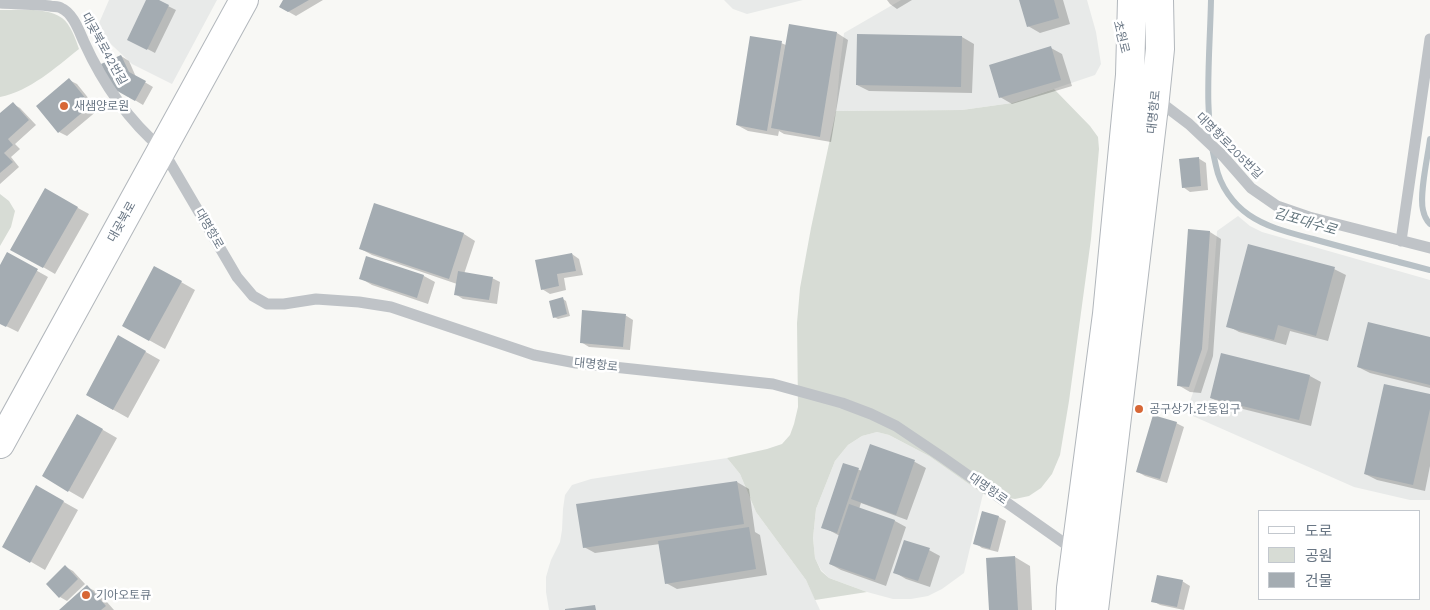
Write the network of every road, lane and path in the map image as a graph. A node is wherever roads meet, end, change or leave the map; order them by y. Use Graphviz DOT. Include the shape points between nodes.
graph roads {
  1 [pos="244,0"];
  2 [pos="1112,0"];
  3 [pos="1132,0"];
  4 [pos="1159,0"];
  5 [pos="0,3"];
  6 [pos="60,4"];
  7 [pos="1430,38"];
  8 [pos="1130,75"];
  9 [pos="1155,98"];
  10 [pos="162,149"];
  11 [pos="1401,241"];
  12 [pos="1430,248"];
  13 [pos="0,444"];
  14 [pos="1076,551"];
  15 [pos="1091,609"];
  1 -- 10 [label="main road, 대곶북로"];
  2 -- 8 [label="main road, 초원로"];
  3 -- 8 [label="main road, 대명항로"];
  4 -- 9 [label="main road, 대명항로" via="1160,49"];
  5 -- 6 [label="lane, 대곶북로42번길"];
  6 -- 10 [label="lane, 대곶북로42번길" via="71,16 111,92 144,134"];
  7 -- 11 [label="lane"];
  8 -- 14 [label="main road, 대명항로" via="1107,314"];
  9 -- 11 [label="lane, 대명항로205번길" via="1190,124 1251,188 1276,206"];
  9 -- 15 [label="main road, 대명항로"];
  10 -- 13 [label="main road, 대곶북로"];
  10 -- 14 [label="lane, 대명항로" via="238,278 253,296 267,304 316,299 391,307 534,355 576,363 773,384 842,403 896,426"];
  11 -- 12 [label="lane, 대명항로205번길"];
  14 -- 15 [label="main road, 대명항로"];
}
